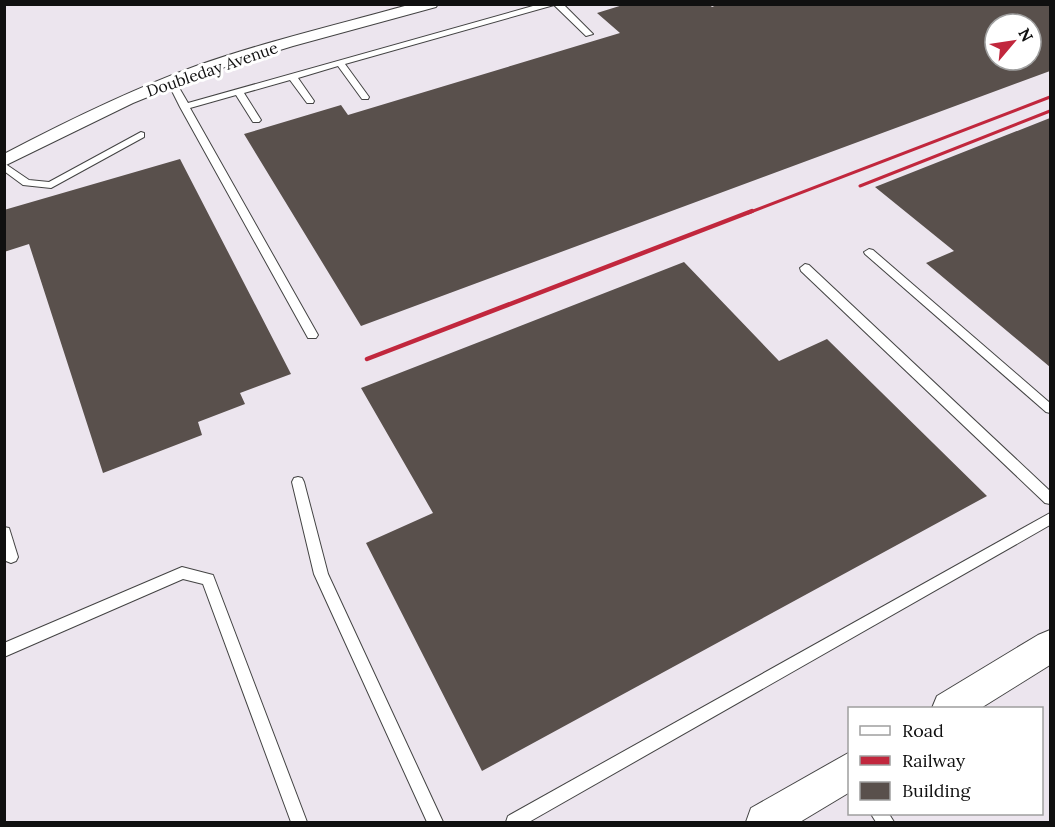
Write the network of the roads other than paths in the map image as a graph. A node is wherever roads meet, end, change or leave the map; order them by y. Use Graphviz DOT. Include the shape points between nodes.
graph roads {
  1 [pos="430,4"];
  2 [pos="551,4"];
  3 [pos="558,4"];
  4 [pos="589,34"];
  5 [pos="339,62"];
  6 [pos="292,76"];
  7 [pos="171,81"];
  8 [pos="238,91"];
  9 [pos="365,97"];
  10 [pos="310,101"];
  11 [pos="184,107"];
  12 [pos="256,120"];
  13 [pos="141,135"];
  14 [pos="4,161"];
  15 [pos="4,166"];
  16 [pos="869,252"];
  17 [pos="806,268"];
  18 [pos="312,335"];
  19 [pos="1050,410"];
  20 [pos="298,482"];
  21 [pos="1050,500"];
  22 [pos="1050,519"];
  23 [pos="4,532"];
  24 [pos="11,557"];
  25 [pos="1050,646"];
  26 [pos="4,650"];
  27 [pos="952,707"];
  28 [pos="848,773"];
  29 [pos="299,822"];
  30 [pos="435,822"];
  31 [pos="514,822"];
  32 [pos="765,822"];
  1 -- 7 [label="street, Doubleday Avenue" via="273,47"];
  2 -- 5 [label="lane"];
  3 -- 4 [label="lane"];
  5 -- 6 [label="lane"];
  5 -- 9 [label="lane"];
  6 -- 8 [label="lane"];
  6 -- 10 [label="lane"];
  7 -- 11 [label="lane"];
  7 -- 14 [label="street, Doubleday Avenue" via="70,125"];
  8 -- 11 [label="lane"];
  8 -- 12 [label="lane"];
  11 -- 18 [label="lane"];
  13 -- 15 [label="lane" via="51,185 26,183"];
  16 -- 19 [label="lane"];
  17 -- 21 [label="lane"];
  20 -- 30 [label="lane" via="321,574"];
  22 -- 31 [label="lane"];
  23 -- 24 [label="lane"];
  25 -- 27 [label="street"];
  26 -- 29 [label="lane" via="182,573 208,579"];
  28 -- 32 [label="street"];
}
